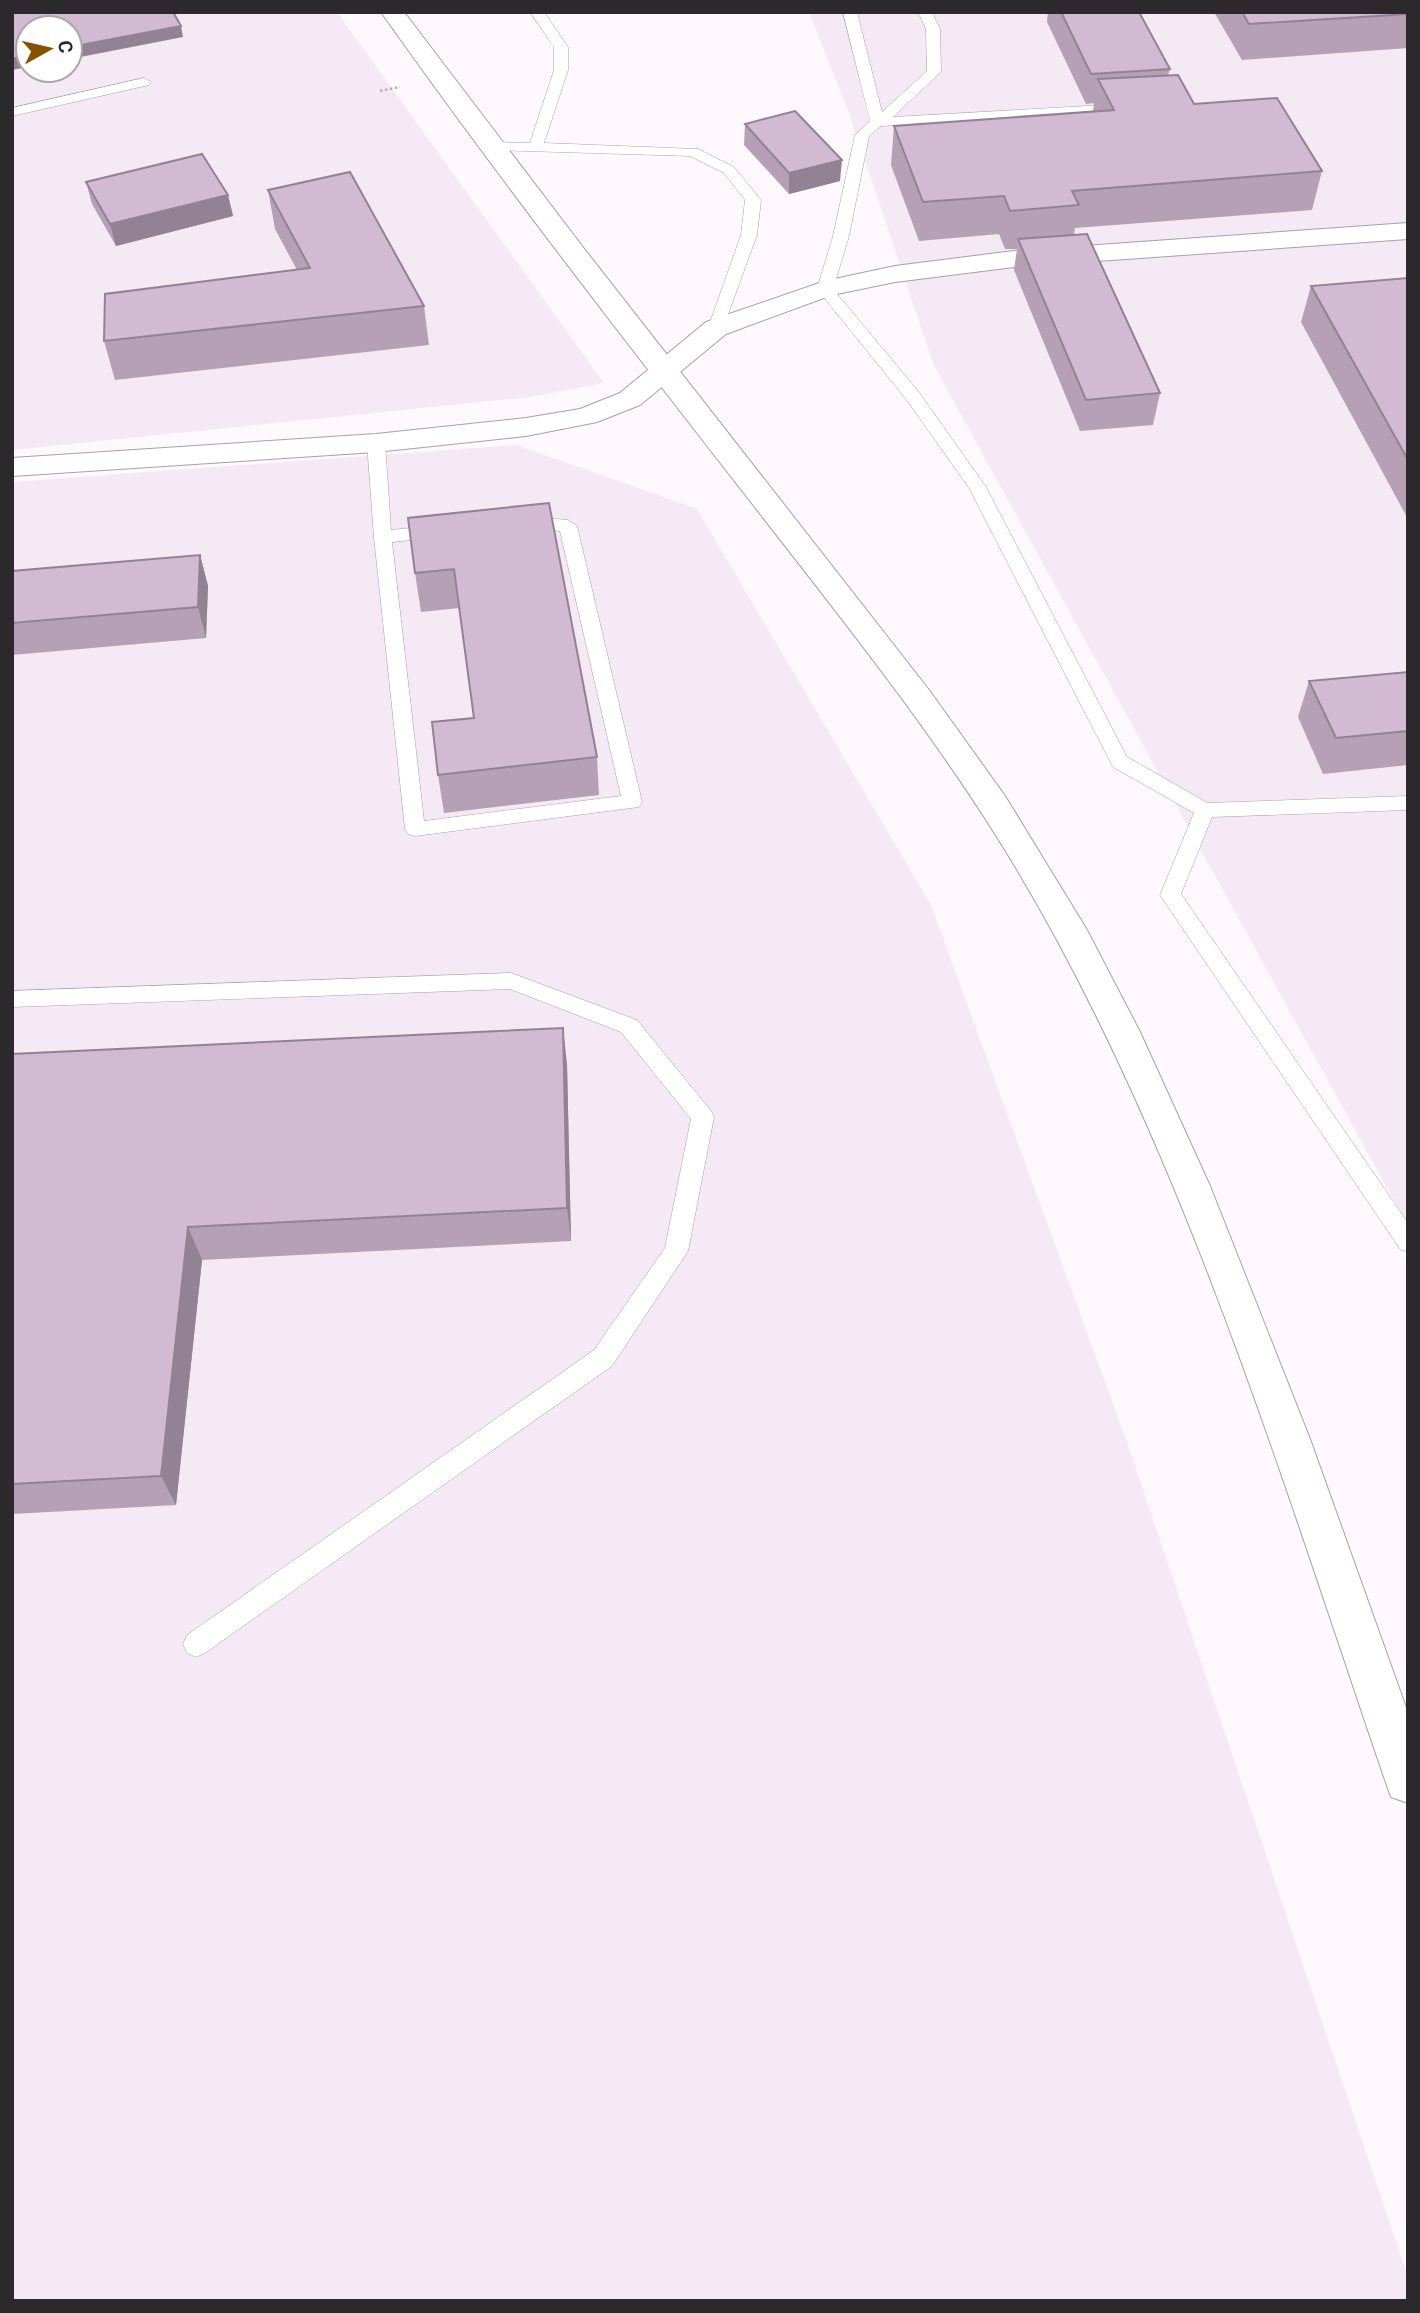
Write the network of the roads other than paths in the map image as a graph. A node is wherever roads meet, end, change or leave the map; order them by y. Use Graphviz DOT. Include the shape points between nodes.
graph roads {
  1 [pos="392,12"];
  2 [pos="537,12"];
  3 [pos="850,12"];
  4 [pos="925,12"];
  5 [pos="144,82"];
  6 [pos="1143,107"];
  7 [pos="12,112"];
  8 [pos="877,122"];
  9 [pos="494,146"];
  10 [pos="536,146"];
  11 [pos="1408,231"];
  12 [pos="825,289"];
  13 [pos="716,328"];
  14 [pos="665,372"];
  15 [pos="376,443"];
  16 [pos="12,467"];
  17 [pos="502,524"];
  18 [pos="462,529"];
  19 [pos="383,537"];
  20 [pos="1408,803"];
  21 [pos="1205,810"];
  22 [pos="12,999"];
  23 [pos="1408,1242"];
  24 [pos="196,1644"];
  25 [pos="1408,1780"];
  1 -- 9 [label="main road"];
  2 -- 10 [label="lane" via="561,47 561,70"];
  3 -- 8 [label="lane"];
  4 -- 8 [label="lane" via="933,29 933,72"];
  5 -- 7 [label="lane"];
  6 -- 8 [label="lane"];
  8 -- 12 [label="lane" via="862,135"];
  9 -- 10 [label="lane"];
  9 -- 14 [label="main road"];
  10 -- 13 [label="lane" via="693,152 729,170 753,200 749,235"];
  11 -- 12 [label="main road" via="1014,259 895,274"];
  12 -- 13 [label="main road"];
  12 -- 21 [label="lane" via="912,395 976,487 1120,762"];
  13 -- 14 [label="main road"];
  14 -- 15 [label="main road" via="630,399 587,416"];
  14 -- 25 [label="main road" via="907,682 984,792 1062,917 1201,1206 1264,1370"];
  15 -- 16 [label="main road"];
  15 -- 19 [label="lane"];
  17 -- 19 [label="lane" via="568,526 632,802 415,829"];
  18 -- 19 [label="lane"];
  20 -- 21 [label="lane"];
  21 -- 23 [label="lane" via="1170,895"];
  22 -- 24 [label="lane" via="511,981 629,1026 702,1117 676,1251 603,1358"];
}
